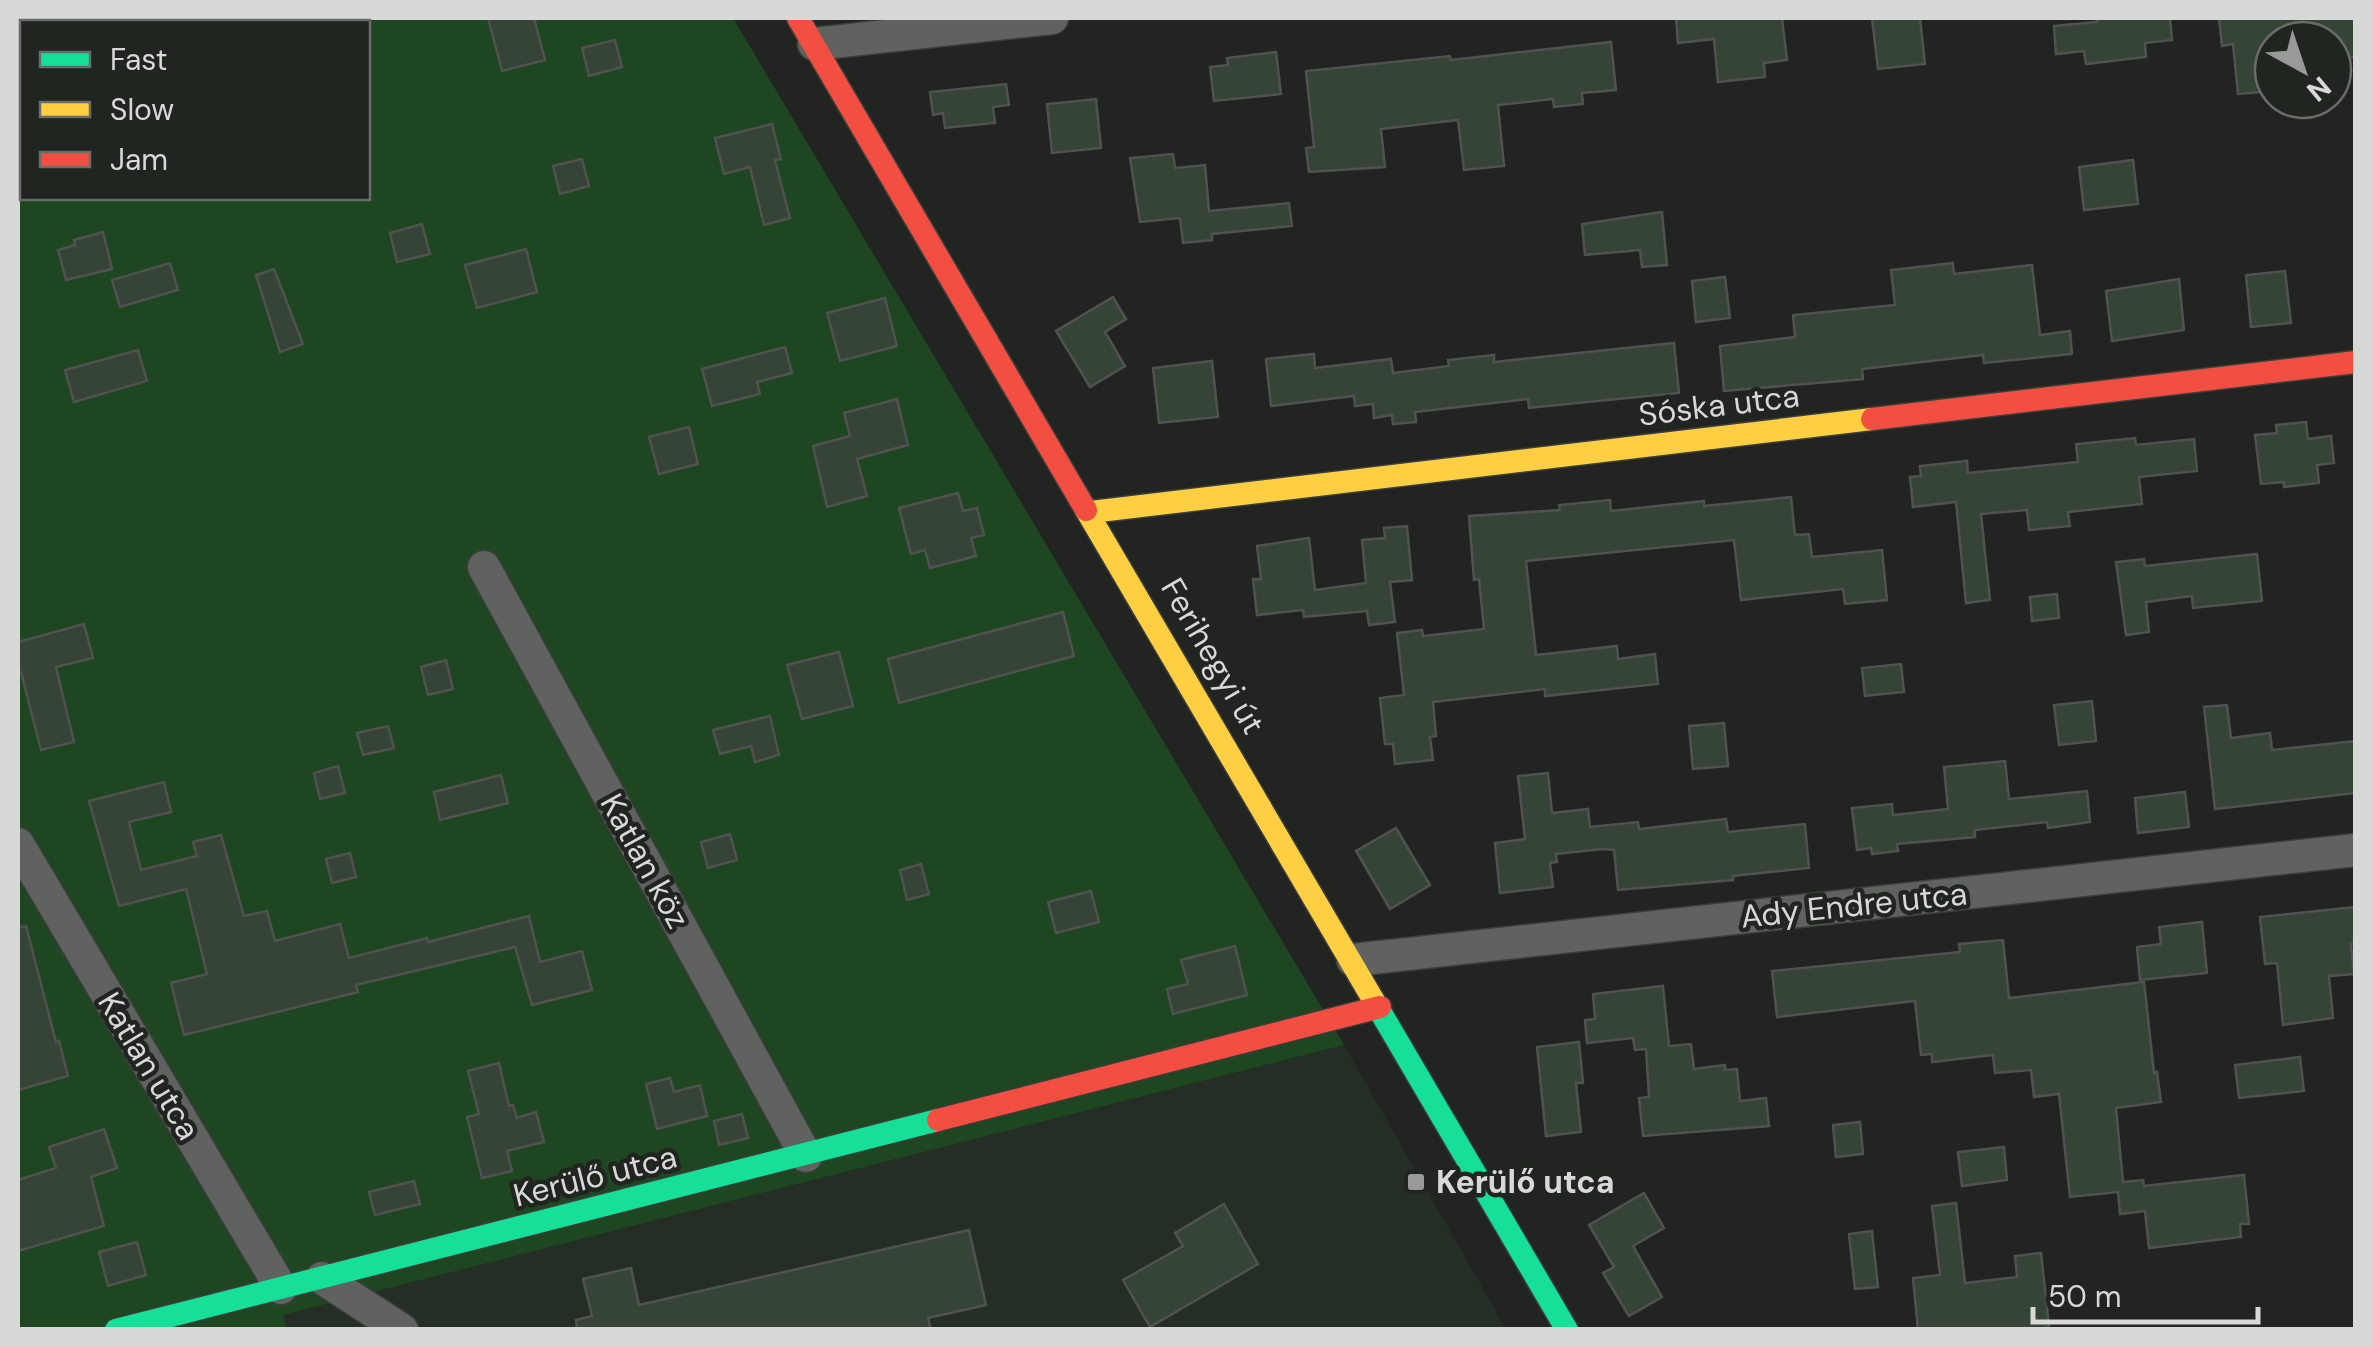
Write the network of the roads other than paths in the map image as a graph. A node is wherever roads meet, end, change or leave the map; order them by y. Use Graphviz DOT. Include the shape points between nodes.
graph roads {
  1 [pos="1052,18"];
  2 [pos="806,30"];
  3 [pos="2356,362"];
  4 [pos="1091,512"];
  5 [pos="484,567"];
  6 [pos="18,844"];
  7 [pos="2356,850"];
  8 [pos="1353,960"];
  9 [pos="1380,1007"];
  10 [pos="806,1156"];
  11 [pos="322,1278"];
  12 [pos="280,1288"];
  13 [pos="116,1330"];
  14 [pos="402,1330"];
  15 [pos="1567,1330"];
  1 -- 2 [label="street"];
  2 -- 4 [label="street, Ferihegyi út"];
  3 -- 4 [label="street, Sóska utca"];
  4 -- 8 [label="street, Ferihegyi út"];
  5 -- 10 [label="street, Katlan köz"];
  6 -- 12 [label="street, Katlan utca"];
  7 -- 8 [label="street, Ady Endre utca"];
  8 -- 9 [label="street, Ferihegyi út"];
  9 -- 10 [label="street, Kerülő utca"];
  9 -- 15 [label="street, Ferihegyi út"];
  10 -- 11 [label="street, Kerülő utca"];
  11 -- 12 [label="street, Kerülő utca"];
  11 -- 14 [label="street"];
  12 -- 13 [label="street, Kerülő utca"];
}
